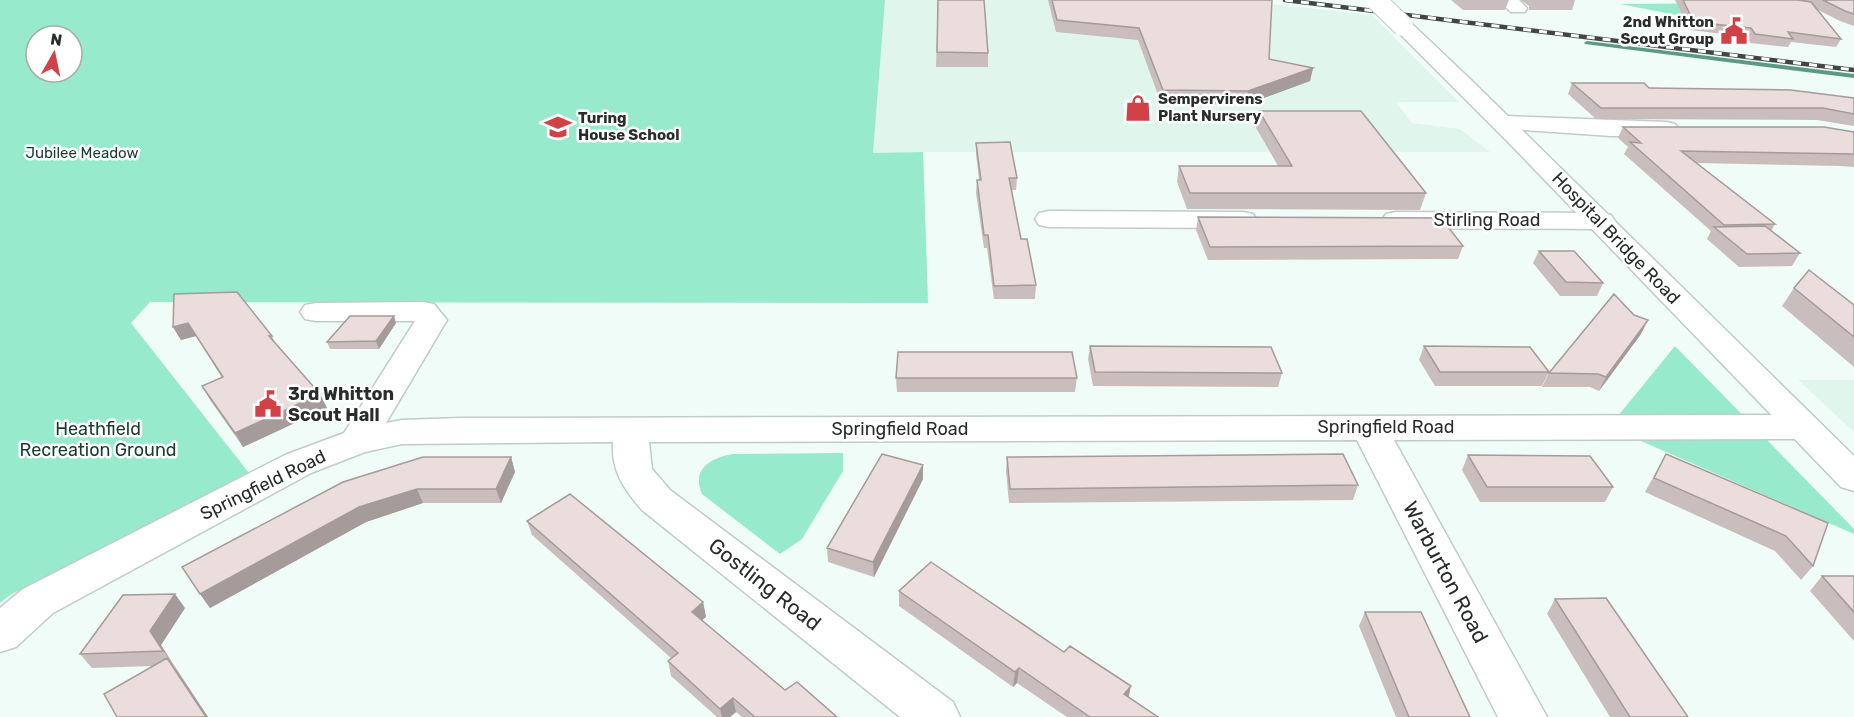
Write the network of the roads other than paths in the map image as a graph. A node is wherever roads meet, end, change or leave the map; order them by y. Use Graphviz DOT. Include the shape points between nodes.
graph roads {
  1 [pos="1376,0"];
  2 [pos="1503,123"];
  3 [pos="1691,129"];
  4 [pos="1049,219"];
  5 [pos="1272,220"];
  6 [pos="1366,220"];
  7 [pos="1601,221"];
  8 [pos="316,312"];
  9 [pos="1368,426"];
  10 [pos="1802,427"];
  11 [pos="632,430"];
  12 [pos="357,442"];
  13 [pos="1854,478"];
  14 [pos="0,634"];
  15 [pos="936,717"];
  16 [pos="1523,717"];
  1 -- 2 [label="street, Hospital Bridge Road, bridge"];
  2 -- 3 [label="street"];
  2 -- 7 [label="street, Hospital Bridge Road"];
  4 -- 5 [label="street"];
  6 -- 7 [label="street, Stirling Road"];
  7 -- 10 [label="street, Hospital Bridge Road"];
  8 -- 12 [label="street" via="423,311 431,320"];
  9 -- 10 [label="street, Springfield Road"];
  9 -- 11 [label="street, Springfield Road"];
  9 -- 16 [label="street, Warburton Road"];
  10 -- 13 [label="street, Hospital Bridge Road"];
  11 -- 12 [label="street, Springfield Road" via="402,432"];
  11 -- 15 [label="street, Gostling Road" via="629,459 635,478 656,500"];
  12 -- 14 [label="street, Springfield Road" via="298,464 38,601"];
}
